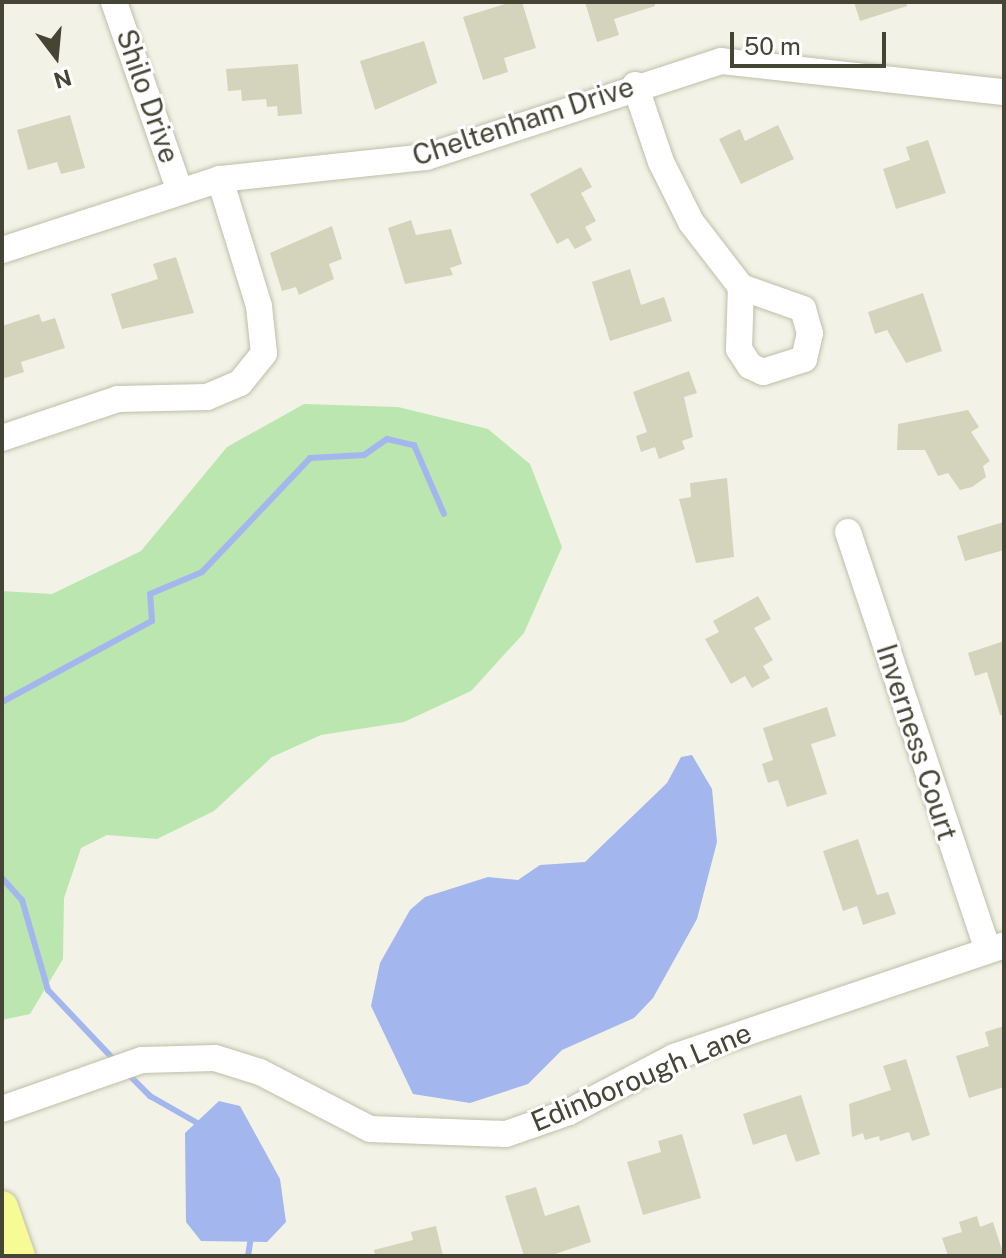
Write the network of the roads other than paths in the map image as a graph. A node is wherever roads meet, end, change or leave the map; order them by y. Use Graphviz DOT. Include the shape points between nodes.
graph roads {
  1 [pos="114,2"];
  2 [pos="635,85"];
  3 [pos="1004,92"];
  4 [pos="220,179"];
  5 [pos="180,191"];
  6 [pos="2,250"];
  7 [pos="741,287"];
  8 [pos="2,438"];
  9 [pos="848,532"];
  10 [pos="996,947"];
  11 [pos="2,1109"];
  12 [pos="2,1207"];
  13 [pos="19,1256"];
  1 -- 5 [label="street, Shilo Drive"];
  2 -- 3 [label="street, Cheltenham Drive" via="721,61"];
  2 -- 4 [label="street, Cheltenham Drive" via="426,157"];
  2 -- 7 [label="street" via="680,203"];
  4 -- 5 [label="street, Cheltenham Drive"];
  4 -- 8 [label="street" via="259,306 264,353 240,383 207,397 118,399"];
  5 -- 6 [label="street, Cheltenham Drive"];
  9 -- 10 [label="street, Inverness Court"];
  10 -- 11 [label="street, Edinborough Lane" via="674,1057 569,1112 506,1134 370,1129 260,1072 215,1058 142,1060"];
  12 -- 13 [label="main road"];
}
